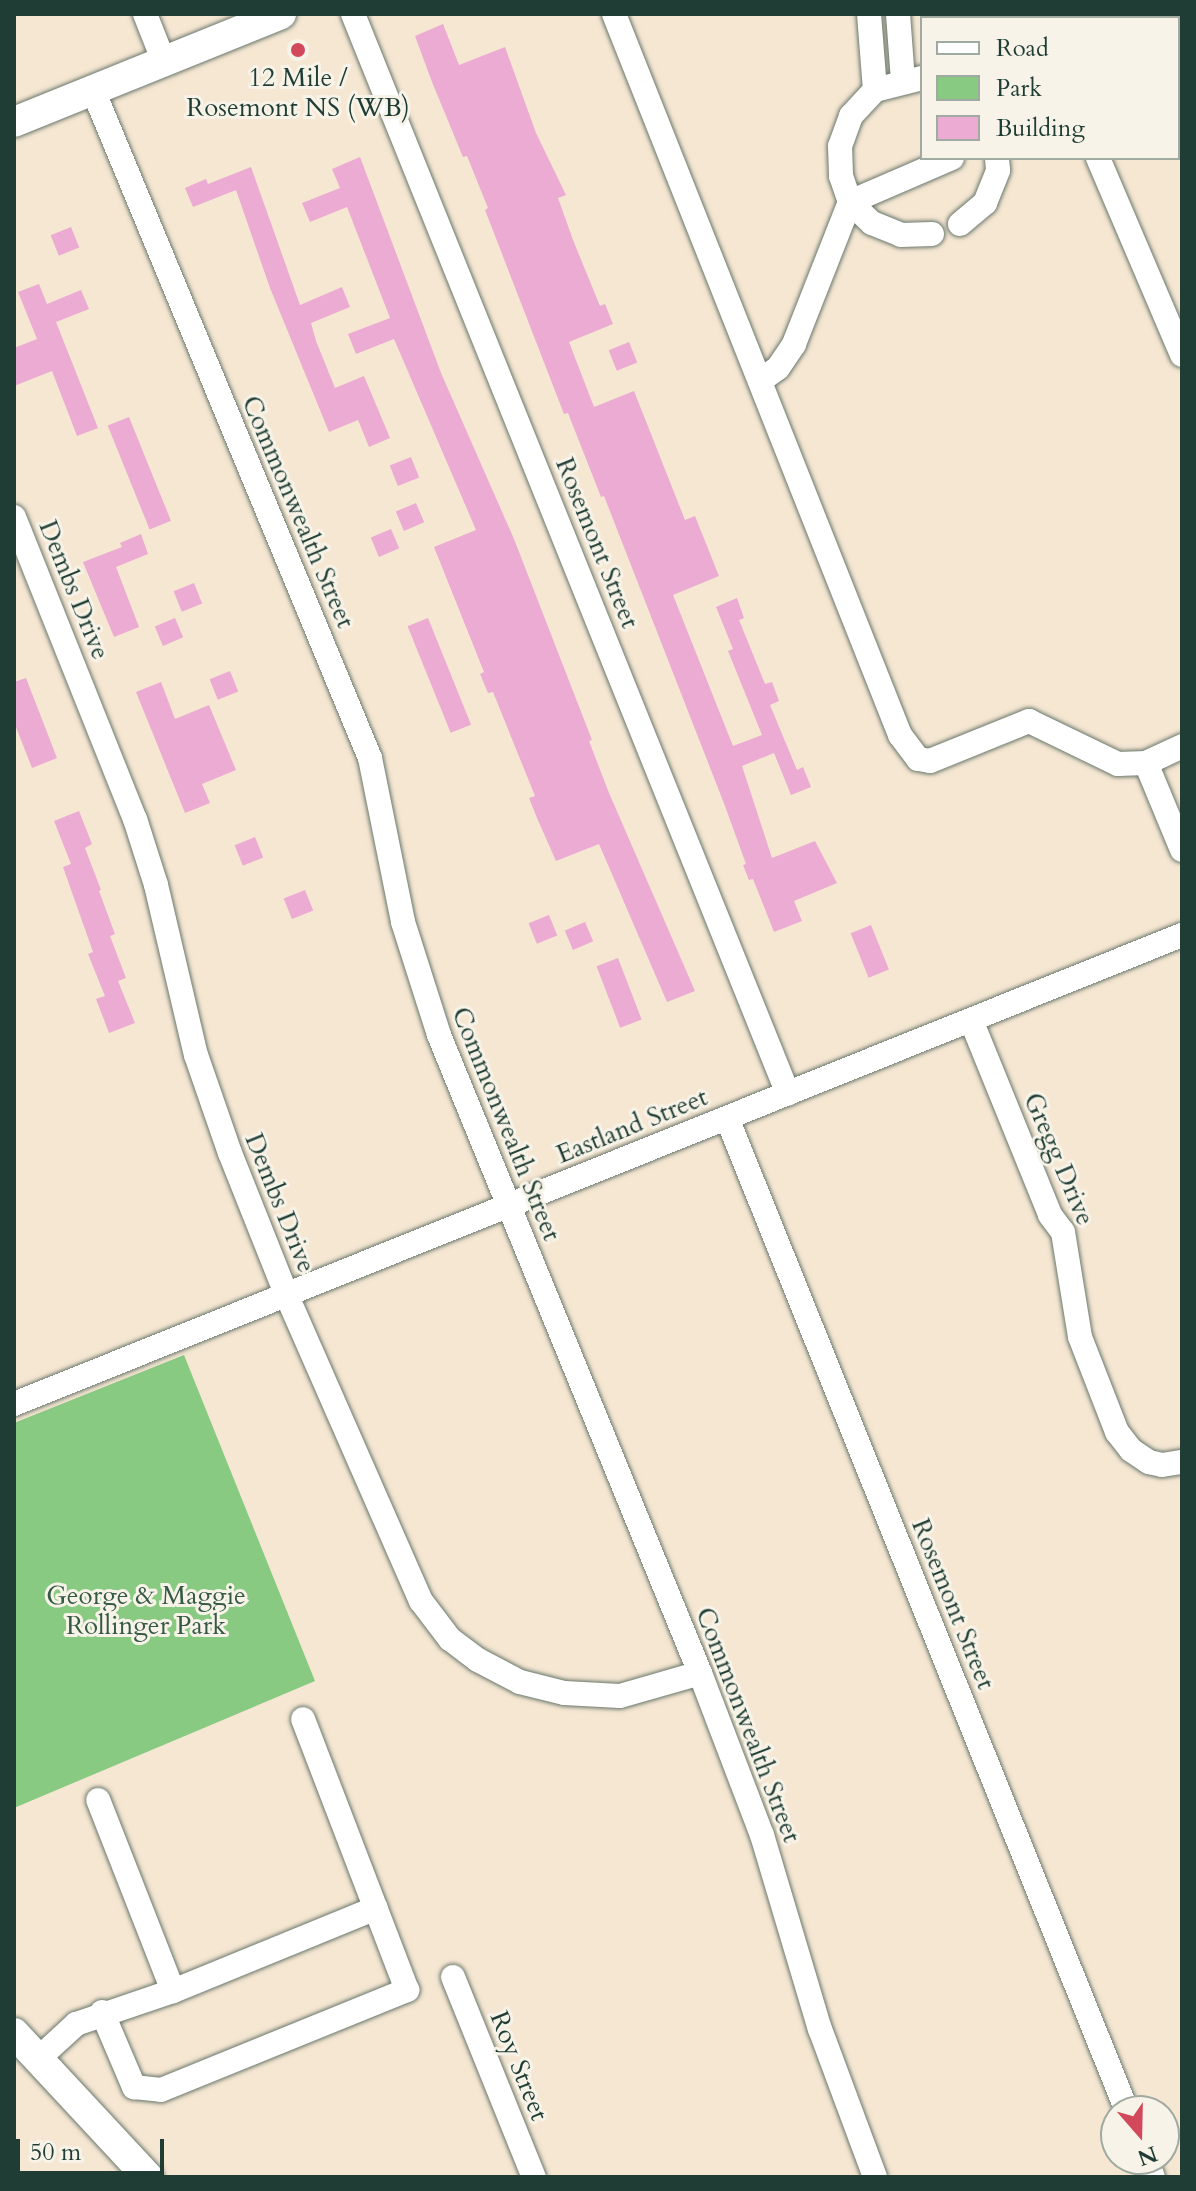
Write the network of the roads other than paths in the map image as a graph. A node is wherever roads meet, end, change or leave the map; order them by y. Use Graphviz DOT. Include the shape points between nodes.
graph roads {
  1 [pos="145,14"];
  2 [pos="281,14"];
  3 [pos="353,14"];
  4 [pos="614,14"];
  5 [pos="869,14"];
  6 [pos="898,14"];
  7 [pos="164,62"];
  8 [pos="913,79"];
  9 [pos="93,90"];
  10 [pos="875,90"];
  11 [pos="14,122"];
  12 [pos="947,160"];
  13 [pos="997,160"];
  14 [pos="1099,160"];
  15 [pos="850,202"];
  16 [pos="960,224"];
  17 [pos="932,234"];
  18 [pos="1182,355"];
  19 [pos="760,381"];
  20 [pos="14,517"];
  21 [pos="1182,746"];
  22 [pos="1146,763"];
  23 [pos="1182,850"];
  24 [pos="1182,935"];
  25 [pos="971,1020"];
  26 [pos="788,1094"];
  27 [pos="727,1118"];
  28 [pos="508,1206"];
  29 [pos="287,1296"];
  30 [pos="14,1404"];
  31 [pos="1182,1462"];
  32 [pos="700,1673"];
  33 [pos="303,1719"];
  34 [pos="98,1800"];
  35 [pos="376,1908"];
  36 [pos="453,1977"];
  37 [pos="173,1991"];
  38 [pos="102,2012"];
  39 [pos="14,2033"];
  40 [pos="38,2059"];
  41 [pos="1121,2095"];
  42 [pos="148,2177"];
  43 [pos="534,2177"];
  44 [pos="875,2177"];
  1 -- 7 [label="street"];
  2 -- 7 [label="main road"];
  3 -- 26 [label="street, Rosemont Street"];
  4 -- 19 [label="street"];
  5 -- 10 [label="street"];
  6 -- 8 [label="street"];
  7 -- 9 [label="main road"];
  8 -- 10 [label="street"];
  9 -- 11 [label="main road"];
  9 -- 28 [label="street, Commonwealth Street" via="370,758 417,973"];
  10 -- 15 [label="street" via="851,116 840,146 841,176"];
  12 -- 15 [label="street"];
  13 -- 16 [label="street" via="985,203"];
  14 -- 18 [label="street"];
  15 -- 17 [label="street" via="872,223 901,235"];
  15 -- 19 [label="street" via="794,344 778,368"];
  19 -- 22 [label="street" via="900,735 918,759 930,761 1029,721 1118,764"];
  20 -- 29 [label="street, Dembs Drive" via="135,819 200,1068"];
  21 -- 22 [label="street"];
  22 -- 23 [label="street"];
  24 -- 25 [label="street, Eastland Street"];
  25 -- 26 [label="street, Eastland Street"];
  25 -- 31 [label="street, Gregg Drive" via="1050,1215 1063,1232 1080,1337 1117,1432 1149,1462"];
  26 -- 27 [label="street, Eastland Street"];
  27 -- 28 [label="street, Eastland Street"];
  27 -- 41 [label="street, Rosemont Street"];
  28 -- 29 [label="street, Eastland Street"];
  28 -- 32 [label="street, Commonwealth Street"];
  29 -- 30 [label="street, Eastland Street"];
  29 -- 32 [label="street, Dembs Drive" via="409,1577 450,1639 520,1682 564,1693 620,1696"];
  32 -- 44 [label="street, Commonwealth Street" via="762,1835 820,2029"];
  33 -- 35 [label="street"];
  34 -- 37 [label="street"];
  35 -- 37 [label="street"];
  35 -- 38 [label="street" via="407,1990 161,2090 134,2087"];
  36 -- 43 [label="street, Roy Street"];
  37 -- 38 [label="street"];
  38 -- 40 [label="street" via="76,2024"];
  39 -- 40 [label="main road"];
  40 -- 42 [label="main road"];
}
